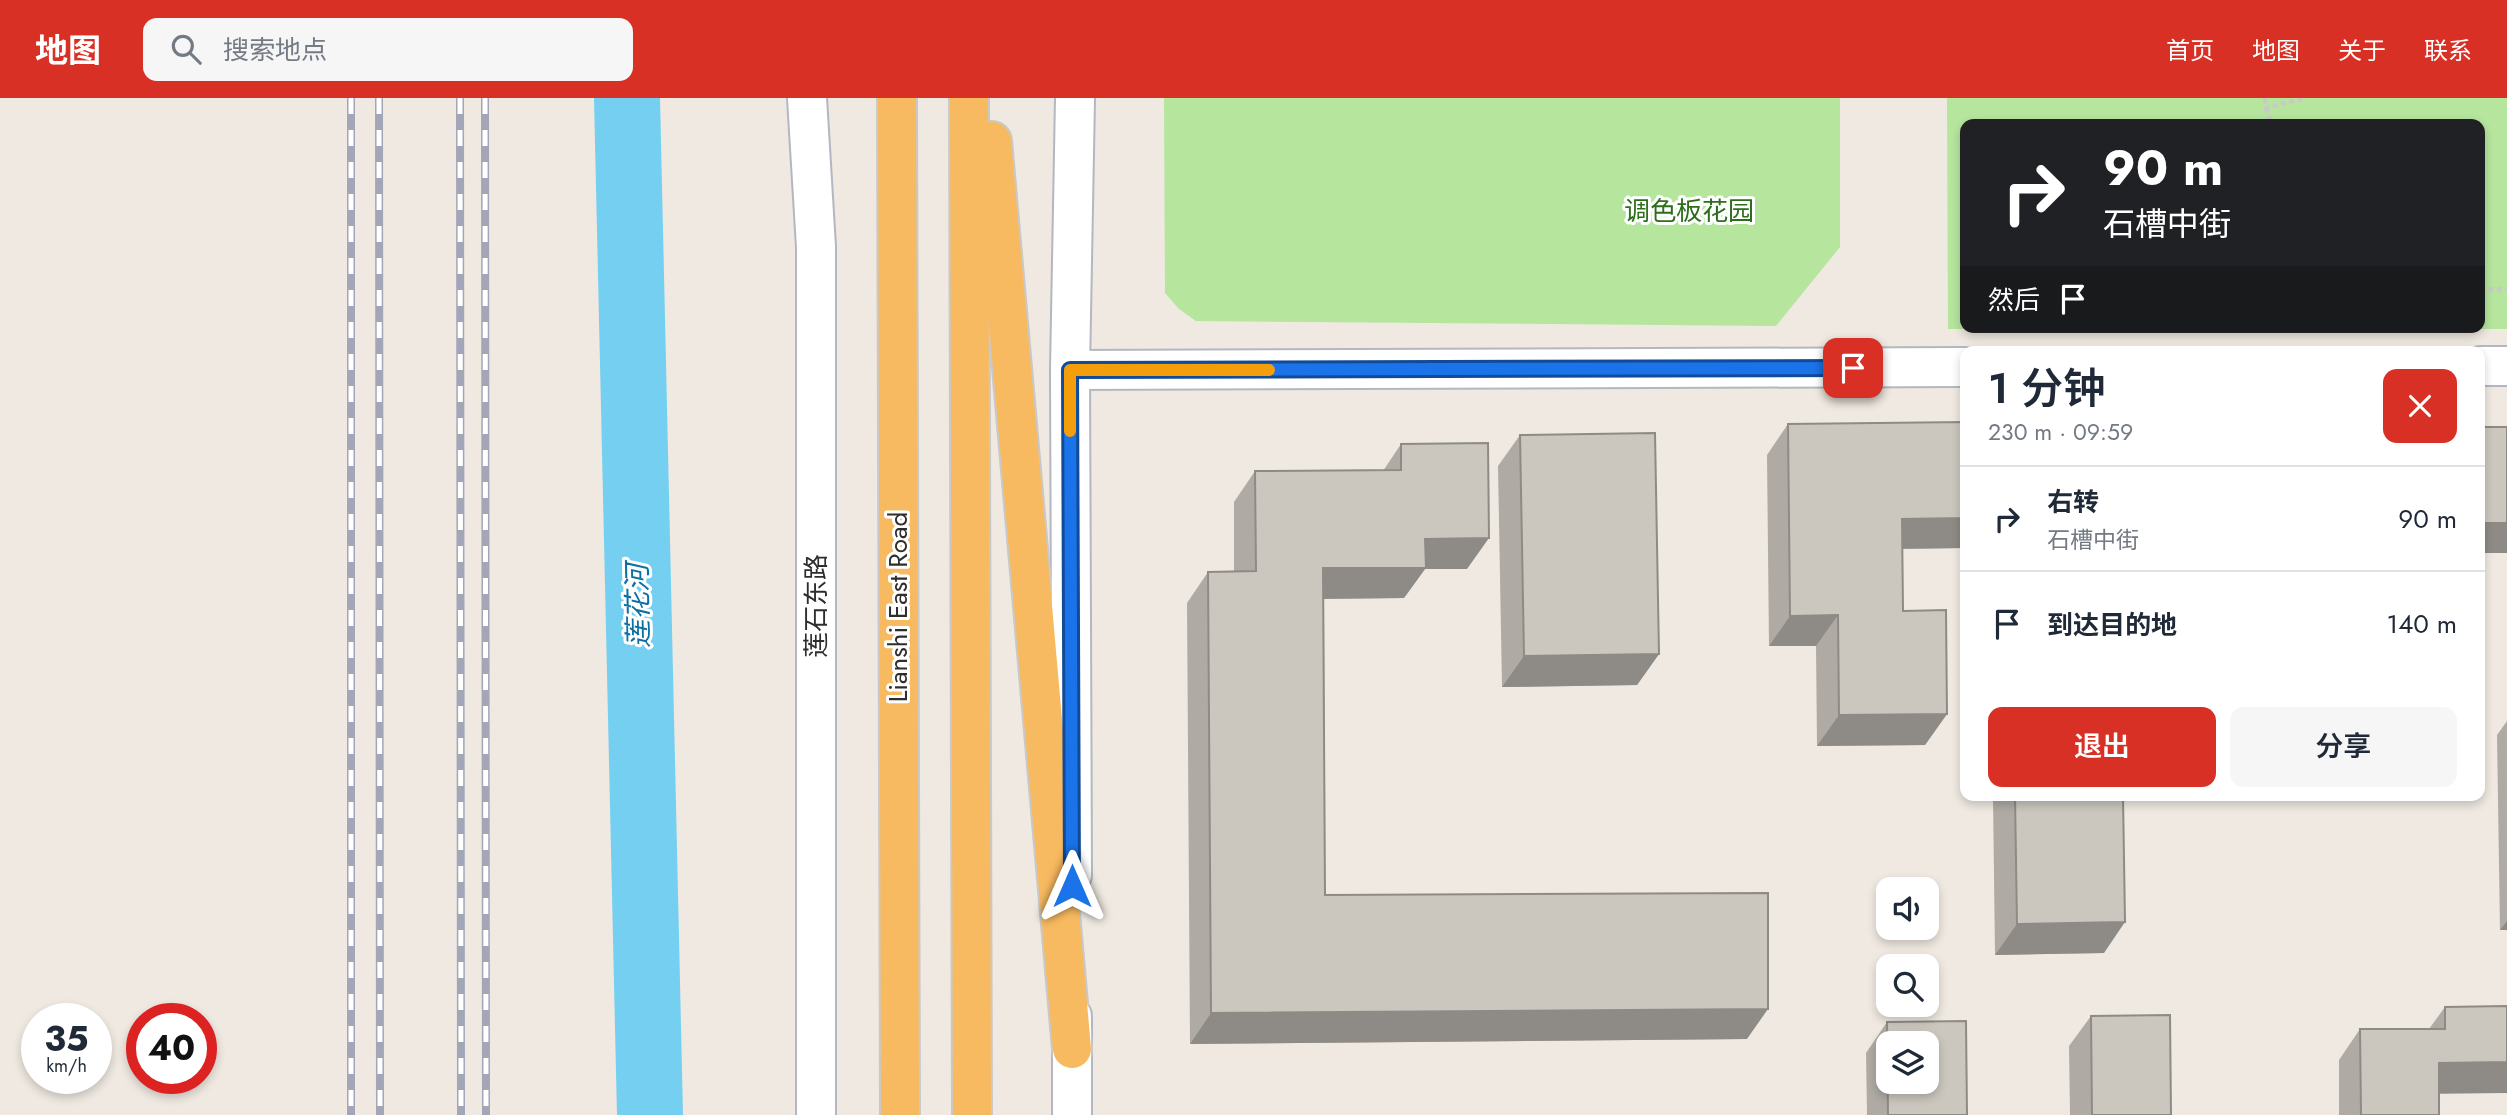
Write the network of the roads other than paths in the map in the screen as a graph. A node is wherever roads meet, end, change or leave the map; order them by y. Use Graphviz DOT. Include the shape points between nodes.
graph roads {
  1 [pos="807,98"];
  2 [pos="897,98"];
  3 [pos="970,98"];
  4 [pos="988,98"];
  5 [pos="1075,98"];
  6 [pos="2485,366"];
  7 [pos="2507,366"];
  8 [pos="1960,367"];
  9 [pos="1070,370"];
  10 [pos="1072,1049"];
  11 [pos="816,1115"];
  12 [pos="900,1115"];
  13 [pos="972,1115"];
  14 [pos="1072,1115"];
  1 -- 11 [label="street, 莲石东路" via="816,247"];
  2 -- 12 [label="highway, Lianshi East Road"];
  3 -- 13 [label="highway"];
  4 -- 10 [label="highway"];
  5 -- 9 [label="street"];
  6 -- 7 [label="street"];
  8 -- 9 [label="street"];
  9 -- 10 [label="street"];
  10 -- 14 [label="street"];
}
